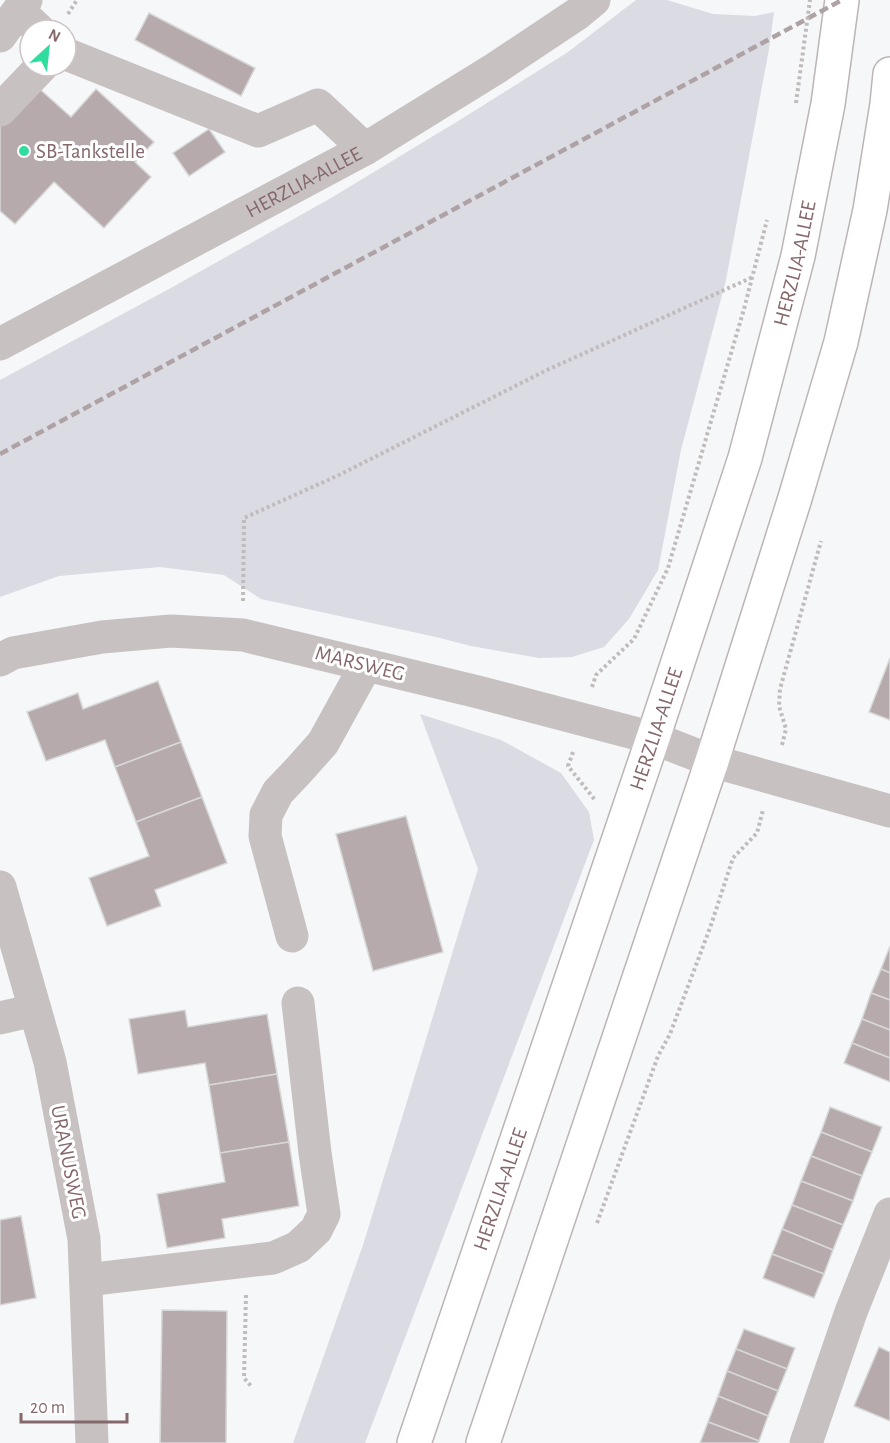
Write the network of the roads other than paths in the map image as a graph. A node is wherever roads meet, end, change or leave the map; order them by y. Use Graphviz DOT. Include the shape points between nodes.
graph roads {
  1 [pos="594,0"];
  2 [pos="842,0"];
  3 [pos="78,59"];
  4 [pos="31,78"];
  5 [pos="888,89"];
  6 [pos="0,110"];
  7 [pos="364,149"];
  8 [pos="0,344"];
  9 [pos="0,660"];
  10 [pos="366,665"];
  11 [pos="653,738"];
  12 [pos="712,761"];
  13 [pos="890,811"];
  14 [pos="0,887"];
  15 [pos="292,936"];
  16 [pos="298,1003"];
  17 [pos="35,1010"];
  18 [pos="0,1017"];
  19 [pos="890,1214"];
  20 [pos="86,1280"];
  21 [pos="92,1443"];
  22 [pos="414,1443"];
  23 [pos="483,1443"];
  24 [pos="806,1443"];
  1 -- 7 [label="street, HERZLIA-ALLEE" via="495,68"];
  2 -- 11 [label="main road, HERZLIA-ALLEE" via="812,103 798,256 745,458"];
  3 -- 7 [label="street" via="258,131 318,105"];
  4 -- 6 [label="street"];
  5 -- 12 [label="main road" via="870,210 841,342"];
  7 -- 8 [label="street, HERZLIA-ALLEE"];
  9 -- 10 [label="street, MARSWEG" via="13,653 102,637 171,631 243,635"];
  10 -- 11 [label="street, MARSWEG"];
  10 -- 15 [label="street" via="323,743 278,792 266,814 265,836"];
  11 -- 12 [label="street, MARSWEG"];
  11 -- 22 [label="main road, HERZLIA-ALLEE"];
  12 -- 13 [label="street, MARSWEG"];
  12 -- 23 [label="main road"];
  14 -- 17 [label="street, URANUSWEG"];
  16 -- 20 [label="street" via="324,1214 316,1230 298,1247 273,1258"];
  17 -- 18 [label="street"];
  17 -- 20 [label="street, URANUSWEG" via="50,1062 84,1239"];
  19 -- 24 [label="street"];
  20 -- 21 [label="street, URANUSWEG"];
}
